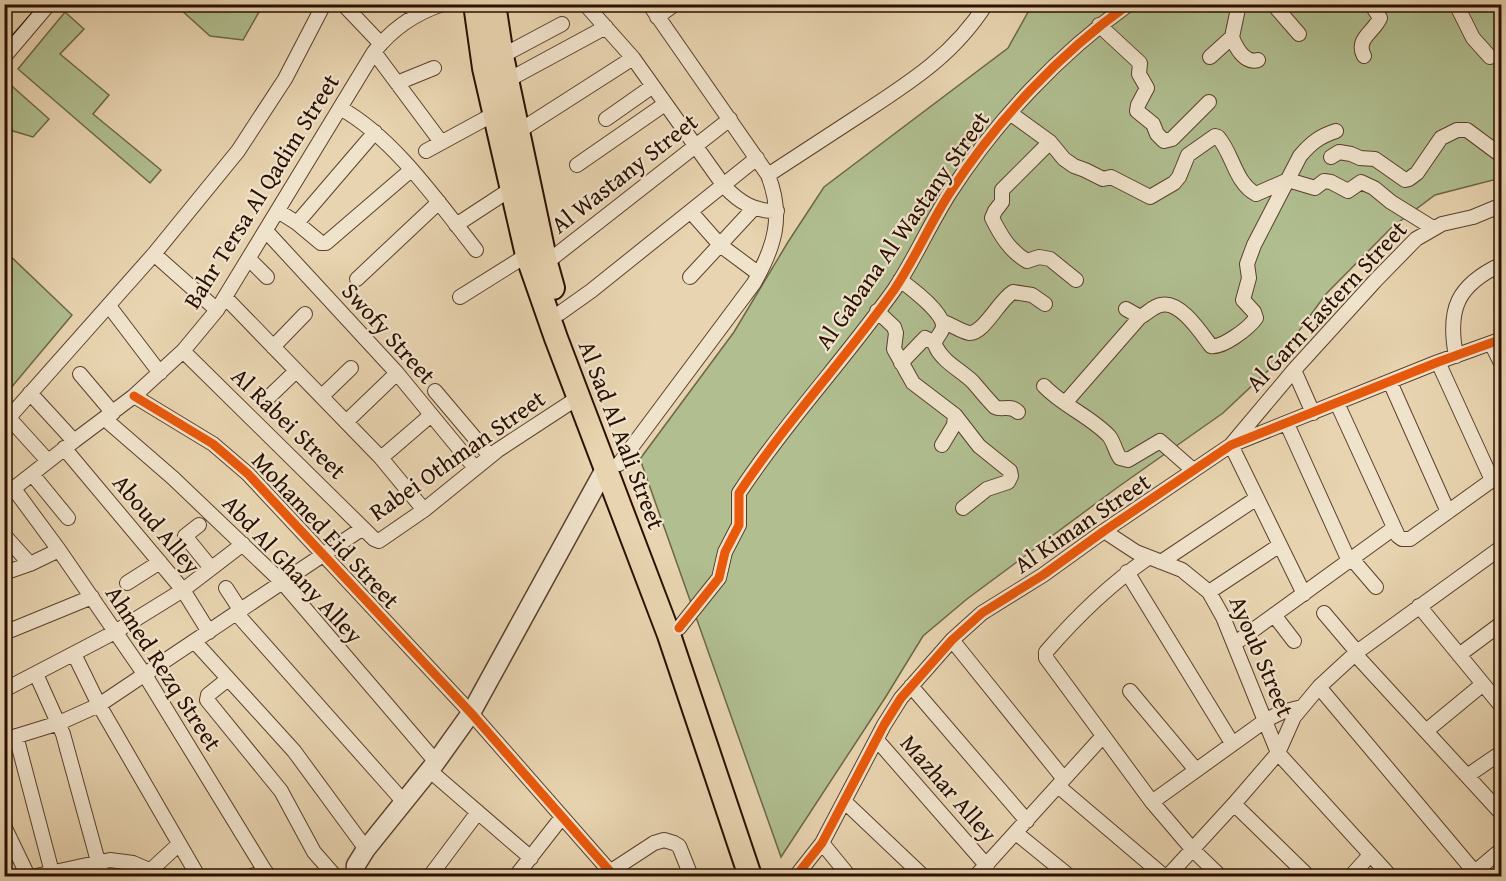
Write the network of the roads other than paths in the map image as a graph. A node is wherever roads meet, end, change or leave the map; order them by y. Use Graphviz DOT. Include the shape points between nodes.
graph roads {
  1 [pos="24,4"];
  2 [pos="49,4"];
  3 [pos="324,4"];
  4 [pos="343,4"];
  5 [pos="406,4"];
  6 [pos="443,4"];
  7 [pos="475,4"];
  8 [pos="494,4"];
  9 [pos="585,4"];
  10 [pos="649,4"];
  11 [pos="675,4"];
  12 [pos="986,4"];
  13 [pos="1129,4"];
  14 [pos="1239,4"];
  15 [pos="1273,4"];
  16 [pos="1371,4"];
  17 [pos="1456,4"];
  18 [pos="419,14"];
  19 [pos="657,17"];
  20 [pos="562,24"];
  21 [pos="1099,25"];
  22 [pos="4,27"];
  23 [pos="606,27"];
  24 [pos="1299,34"];
  25 [pos="1232,37"];
  26 [pos="378,48"];
  27 [pos="1364,56"];
  28 [pos="4,57"];
  29 [pos="492,57"];
  30 [pos="1210,57"];
  31 [pos="1490,57"];
  32 [pos="633,58"];
  33 [pos="1258,60"];
  34 [pos="434,68"];
  35 [pos="501,80"];
  36 [pos="397,83"];
  37 [pos="653,86"];
  38 [pos="1209,102"];
  39 [pos="665,104"];
  40 [pos="340,108"];
  41 [pos="1010,113"];
  42 [pos="494,114"];
  43 [pos="606,119"];
  44 [pos="730,119"];
  45 [pos="519,131"];
  46 [pos="1336,131"];
  47 [pos="375,132"];
  48 [pos="441,142"];
  49 [pos="1050,142"];
  50 [pos="695,146"];
  51 [pos="426,151"];
  52 [pos="1502,156"];
  53 [pos="1331,157"];
  54 [pos="757,158"];
  55 [pos="577,165"];
  56 [pos="411,170"];
  57 [pos="768,175"];
  58 [pos="1288,180"];
  59 [pos="724,186"];
  60 [pos="511,189"];
  61 [pos="439,202"];
  62 [pos="1502,205"];
  63 [pos="754,208"];
  64 [pos="777,211"];
  65 [pos="278,212"];
  66 [pos="691,212"];
  67 [pos="297,223"];
  68 [pos="456,225"];
  69 [pos="1433,228"];
  70 [pos="266,231"];
  71 [pos="720,245"];
  72 [pos="476,250"];
  73 [pos="154,254"];
  74 [pos="249,259"];
  75 [pos="536,259"];
  76 [pos="1502,264"];
  77 [pos="759,274"];
  78 [pos="267,277"];
  79 [pos="690,277"];
  80 [pos="357,279"];
  81 [pos="900,280"];
  82 [pos="1076,280"];
  83 [pos="460,297"];
  84 [pos="226,298"];
  85 [pos="1045,304"];
  86 [pos="109,306"];
  87 [pos="1126,309"];
  88 [pos="217,310"];
  89 [pos="877,311"];
  90 [pos="560,313"];
  91 [pos="305,314"];
  92 [pos="1140,317"];
  93 [pos="943,322"];
  94 [pos="1496,341"];
  95 [pos="935,343"];
  96 [pos="273,347"];
  97 [pos="183,351"];
  98 [pos="1456,356"];
  99 [pos="1438,362"];
  100 [pos="901,363"];
  101 [pos="1502,365"];
  102 [pos="351,368"];
  103 [pos="1294,370"];
  104 [pos="296,371"];
  105 [pos="160,373"];
  106 [pos="397,373"];
  107 [pos="80,374"];
  108 [pos="1390,382"];
  109 [pos="1044,386"];
  110 [pos="435,392"];
  111 [pos="30,393"];
  112 [pos="134,396"];
  113 [pos="270,396"];
  114 [pos="322,396"];
  115 [pos="579,397"];
  116 [pos="1065,403"];
  117 [pos="1337,403"];
  118 [pos="1018,412"];
  119 [pos="1313,413"];
  120 [pos="431,415"];
  121 [pos="955,415"];
  122 [pos="109,416"];
  123 [pos="7,421"];
  124 [pos="346,422"];
  125 [pos="1287,424"];
  126 [pos="69,444"];
  127 [pos="942,445"];
  128 [pos="1231,445"];
  129 [pos="490,456"];
  130 [pos="381,458"];
  131 [pos="48,461"];
  132 [pos="612,466"];
  133 [pos="475,468"];
  134 [pos="1193,471"];
  135 [pos="32,474"];
  136 [pos="1497,476"];
  137 [pos="9,493"];
  138 [pos="1257,498"];
  139 [pos="963,508"];
  140 [pos="424,510"];
  141 [pos="1448,512"];
  142 [pos="68,518"];
  143 [pos="199,525"];
  144 [pos="363,528"];
  145 [pos="1394,528"];
  146 [pos="1104,531"];
  147 [pos="4,535"];
  148 [pos="243,544"];
  149 [pos="1280,545"];
  150 [pos="1502,547"];
  151 [pos="59,550"];
  152 [pos="323,555"];
  153 [pos="1155,560"];
  154 [pos="1350,560"];
  155 [pos="160,562"];
  156 [pos="30,564"];
  157 [pos="211,568"];
  158 [pos="1127,572"];
  159 [pos="4,573"];
  160 [pos="128,583"];
  161 [pos="283,583"];
  162 [pos="1376,587"];
  163 [pos="226,588"];
  164 [pos="183,590"];
  165 [pos="1209,592"];
  166 [pos="1304,594"];
  167 [pos="92,597"];
  168 [pos="1419,606"];
  169 [pos="239,612"];
  170 [pos="1324,614"];
  171 [pos="1274,615"];
  172 [pos="1502,623"];
  173 [pos="679,628"];
  174 [pos="115,632"];
  175 [pos="209,632"];
  176 [pos="4,633"];
  177 [pos="952,640"];
  178 [pos="1294,641"];
  179 [pos="195,642"];
  180 [pos="1234,644"];
  181 [pos="1356,653"];
  182 [pos="74,654"];
  183 [pos="1459,655"];
  184 [pos="36,674"];
  185 [pos="145,675"];
  186 [pos="228,679"];
  187 [pos="1483,684"];
  188 [pos="911,686"];
  189 [pos="5,687"];
  190 [pos="1319,687"];
  191 [pos="1130,691"];
  192 [pos="99,705"];
  193 [pos="1302,707"];
  194 [pos="1502,707"];
  195 [pos="471,713"];
  196 [pos="1266,720"];
  197 [pos="59,723"];
  198 [pos="1426,731"];
  199 [pos="1104,736"];
  200 [pos="10,738"];
  201 [pos="877,740"];
  202 [pos="1232,743"];
  203 [pos="1502,752"];
  204 [pos="1278,753"];
  205 [pos="433,766"];
  206 [pos="1196,770"];
  207 [pos="1467,776"];
  208 [pos="1061,782"];
  209 [pos="403,801"];
  210 [pos="845,802"];
  211 [pos="1152,802"];
  212 [pos="1234,804"];
  213 [pos="478,812"];
  214 [pos="1502,814"];
  215 [pos="562,817"];
  216 [pos="1027,820"];
  217 [pos="4,826"];
  218 [pos="1016,833"];
  219 [pos="822,843"];
  220 [pos="179,844"];
  221 [pos="366,849"];
  222 [pos="1502,849"];
  223 [pos="1193,850"];
  224 [pos="1370,855"];
  225 [pos="531,858"];
  226 [pos="99,862"];
  227 [pos="987,866"];
  228 [pos="157,873"];
  229 [pos="53,874"];
  230 [pos="267,874"];
  231 [pos="609,874"];
  232 [pos="798,875"];
  233 [pos="1475,875"];
  234 [pos="28,876"];
  235 [pos="36,876"];
  236 [pos="102,876"];
  237 [pos="198,876"];
  238 [pos="250,876"];
  239 [pos="335,876"];
  240 [pos="355,876"];
  241 [pos="430,876"];
  242 [pos="516,876"];
  243 [pos="691,876"];
  244 [pos="750,876"];
  245 [pos="764,876"];
  246 [pos="849,876"];
  247 [pos="923,876"];
  248 [pos="976,876"];
  249 [pos="1069,876"];
  250 [pos="1164,876"];
  251 [pos="1168,876"];
  252 [pos="1220,876"];
  253 [pos="1308,876"];
  254 [pos="1351,876"];
  255 [pos="1390,876"];
  1 -- 22 [label="main road"];
  2 -- 28 [label="street"];
  3 -- 73 [label="street" via="263,116"];
  4 -- 26 [label="street"];
  5 -- 18 [label="street"];
  6 -- 18 [label="street, Bahr Tersa Al Qadim Street"];
  7 -- 29 [label="main road, Al Sad Al Aali Street"];
  8 -- 29 [label="main road, Al Sad Al Aali Street"];
  9 -- 23 [label="street"];
  10 -- 19 [label="street"];
  11 -- 19 [label="street"];
  12 -- 57 [label="street" via="937,62"];
  13 -- 21 [label="street, Al Gabana Al Wastany Street"];
  14 -- 25 [label="street"];
  15 -- 24 [label="street"];
  16 -- 27 [label="street" via="1380,18 1362,41"];
  17 -- 31 [label="street" via="1473,38"];
  18 -- 26 [label="street, Bahr Tersa Al Qadim Street" via="399,26"];
  19 -- 44 [label="street"];
  20 -- 29 [label="street"];
  21 -- 38 [label="street" via="1140,63 1139,74 1148,88 1137,111 1153,124 1164,141 1172,139"];
  21 -- 41 [label="street, Al Gabana Al Wastany Street"];
  23 -- 32 [label="street"];
  23 -- 35 [label="street"];
  25 -- 30 [label="street"];
  25 -- 33 [label="street" via="1239,52 1250,60"];
  26 -- 36 [label="street"];
  26 -- 40 [label="street, Bahr Tersa Al Qadim Street"];
  29 -- 35 [label="main road, Al Sad Al Aali Street"];
  32 -- 37 [label="street"];
  32 -- 45 [label="street"];
  34 -- 36 [label="street"];
  35 -- 42 [label="main road, Al Sad Al Aali Street"];
  35 -- 45 [label="main road, Al Sad Al Aali Street"];
  36 -- 48 [label="street"];
  37 -- 39 [label="street"];
  37 -- 43 [label="street"];
  39 -- 50 [label="street"];
  39 -- 55 [label="street"];
  40 -- 47 [label="street"];
  40 -- 65 [label="street, Bahr Tersa Al Qadim Street"];
  41 -- 49 [label="street"];
  41 -- 81 [label="street, Al Gabana Al Wastany Street" via="969,163"];
  42 -- 48 [label="street"];
  42 -- 60 [label="main road, Al Sad Al Aali Street"];
  44 -- 50 [label="street, Al Wastany Street"];
  44 -- 54 [label="street"];
  45 -- 75 [label="main road, Al Sad Al Aali Street"];
  46 -- 58 [label="street" via="1310,144"];
  47 -- 56 [label="street"];
  47 -- 67 [label="street"];
  48 -- 51 [label="street"];
  49 -- 58 [label="street" via="1074,166 1103,179 1111,177 1150,197 1174,183 1188,155 1215,136 1224,144 1241,180 1253,192 1260,194"];
  49 -- 82 [label="street" via="1002,190 1002,202 992,218 1016,254 1027,261 1050,259"];
  50 -- 59 [label="street"];
  50 -- 75 [label="street, Al Wastany Street"];
  52 -- 53 [label="street" via="1467,130 1457,130 1441,138 1417,173 1405,180 1375,159 1339,152"];
  54 -- 57 [label="street"];
  54 -- 59 [label="street"];
  56 -- 61 [label="street"];
  56 -- 67 [label="street" via="324,244"];
  57 -- 64 [label="street"];
  58 -- 69 [label="street" via="1315,188 1323,181 1331,182 1348,191 1361,182"];
  58 -- 92 [label="street" via="1248,264 1243,300 1256,318 1240,334 1216,347 1185,314 1164,304"];
  59 -- 63 [label="street"];
  59 -- 66 [label="street"];
  60 -- 68 [label="street"];
  60 -- 75 [label="main road, Al Sad Al Aali Street"];
  61 -- 68 [label="street"];
  61 -- 80 [label="street"];
  62 -- 69 [label="street, Al Garn Eastern Street"];
  63 -- 64 [label="street"];
  63 -- 71 [label="street"];
  64 -- 77 [label="street" via="775,236"];
  65 -- 67 [label="street"];
  65 -- 70 [label="street, Bahr Tersa Al Qadim Street"];
  66 -- 71 [label="street"];
  66 -- 90 [label="street"];
  68 -- 72 [label="street"];
  69 -- 103 [label="street, Al Garn Eastern Street" via="1416,239"];
  70 -- 74 [label="street, Bahr Tersa Al Qadim Street"];
  70 -- 106 [label="street, Swofy Street"];
  71 -- 77 [label="street"];
  71 -- 79 [label="street"];
  73 -- 86 [label="street"];
  73 -- 88 [label="street"];
  74 -- 78 [label="street"];
  74 -- 84 [label="street, Bahr Tersa Al Qadim Street"];
  75 -- 83 [label="street, Al Wastany Street"];
  75 -- 90 [label="main road, Al Sad Al Aali Street"];
  75 -- 115 [label="main road, Al Sad Al Aali Street" via="549,322"];
  76 -- 98 [label="street" via="1477,278 1460,297 1452,321"];
  77 -- 132 [label="street"];
  81 -- 89 [label="street, Al Gabana Al Wastany Street"];
  81 -- 93 [label="street" via="932,306"];
  84 -- 88 [label="street, Bahr Tersa Al Qadim Street"];
  84 -- 96 [label="street"];
  85 -- 93 [label="street" via="1013,292 980,330 972,333"];
  86 -- 105 [label="street"];
  86 -- 111 [label="street"];
  87 -- 92 [label="street"];
  88 -- 97 [label="street, Bahr Tersa Al Qadim Street"];
  89 -- 100 [label="street" via="894,327 894,349"];
  89 -- 173 [label="street, Al Gabana Al Wastany Street" via="739,493 740,522 725,552 722,572"];
  90 -- 132 [label="main road, Al Sad Al Aali Street"];
  91 -- 96 [label="street"];
  92 -- 116 [label="street"];
  93 -- 95 [label="street"];
  94 -- 98 [label="street, Al Kiman Street"];
  94 -- 101 [label="street"];
  95 -- 100 [label="street" via="925,338"];
  95 -- 118 [label="street" via="994,407 1009,407"];
  96 -- 104 [label="street"];
  97 -- 105 [label="street, Bahr Tersa Al Qadim Street"];
  97 -- 144 [label="street, Al Rabei Street"];
  98 -- 99 [label="street, Al Kiman Street"];
  99 -- 108 [label="street, Al Kiman Street"];
  99 -- 136 [label="street"];
  100 -- 121 [label="street" via="913,383"];
  102 -- 114 [label="street"];
  103 -- 119 [label="street"];
  103 -- 128 [label="street, Al Garn Eastern Street"];
  104 -- 113 [label="street"];
  104 -- 114 [label="street"];
  105 -- 112 [label="street, Bahr Tersa Al Qadim Street"];
  106 -- 120 [label="street, Swofy Street"];
  106 -- 124 [label="street"];
  107 -- 122 [label="street, Abd Al Ghany Alley"];
  108 -- 117 [label="street, Al Kiman Street"];
  108 -- 141 [label="street"];
  109 -- 116 [label="street"];
  110 -- 129 [label="street"];
  111 -- 123 [label="street"];
  111 -- 126 [label="street, Aboud Alley"];
  112 -- 122 [label="street, Bahr Tersa Al Qadim Street"];
  112 -- 152 [label="street, Mohamed Eid Street" via="225,454"];
  114 -- 124 [label="street"];
  115 -- 129 [label="street, Rabei Othman Street"];
  115 -- 132 [label="main road, Al Sad Al Aali Street"];
  116 -- 134 [label="street" via="1110,437 1120,458 1125,460 1160,441"];
  117 -- 119 [label="street, Al Kiman Street"];
  117 -- 145 [label="street"];
  119 -- 125 [label="street, Al Kiman Street"];
  120 -- 130 [label="street"];
  120 -- 133 [label="street, Swofy Street"];
  121 -- 127 [label="street" via="954,425"];
  121 -- 139 [label="street" via="979,446 1011,476 1008,482 987,489"];
  122 -- 126 [label="street, Bahr Tersa Al Qadim Street"];
  122 -- 148 [label="street, Abd Al Ghany Alley"];
  123 -- 131 [label="street"];
  124 -- 130 [label="street"];
  125 -- 128 [label="street, Al Kiman Street"];
  125 -- 154 [label="street"];
  126 -- 131 [label="street, Bahr Tersa Al Qadim Street"];
  126 -- 155 [label="street, Aboud Alley"];
  128 -- 134 [label="street, Al Kiman Street"];
  128 -- 138 [label="street"];
  129 -- 133 [label="street, Rabei Othman Street"];
  130 -- 140 [label="street"];
  131 -- 135 [label="street, Bahr Tersa Al Qadim Street"];
  132 -- 173 [label="main road, Al Sad Al Aali Street"];
  132 -- 195 [label="street"];
  132 -- 244 [label="main road, Al Sad Al Aali Street"];
  133 -- 140 [label="street, Rabei Othman Street"];
  134 -- 146 [label="street, Al Kiman Street"];
  135 -- 137 [label="street, Bahr Tersa Al Qadim Street"];
  135 -- 142 [label="street"];
  136 -- 141 [label="street"];
  137 -- 151 [label="street, Ahmed Rezq Street"];
  138 -- 149 [label="street"];
  138 -- 153 [label="street"];
  140 -- 144 [label="street, Rabei Othman Street" via="382,540 374,539"];
  141 -- 145 [label="street" via="1410,539 1400,538"];
  143 -- 157 [label="street" via="186,537"];
  144 -- 152 [label="street"];
  145 -- 154 [label="street"];
  146 -- 153 [label="street, Ayoub Street"];
  146 -- 177 [label="street, Al Kiman Street" via="1044,575 982,613"];
  147 -- 156 [label="street"];
  148 -- 157 [label="street"];
  148 -- 161 [label="street, Abd Al Ghany Alley"];
  149 -- 165 [label="street"];
  149 -- 166 [label="street"];
  150 -- 168 [label="street"];
  151 -- 156 [label="street"];
  151 -- 167 [label="street, Ahmed Rezq Street"];
  152 -- 161 [label="street"];
  152 -- 195 [label="street, Mohamed Eid Street"];
  153 -- 158 [label="street"];
  153 -- 165 [label="street, Ayoub Street" via="1182,570"];
  154 -- 162 [label="street"];
  154 -- 166 [label="street"];
  155 -- 160 [label="street"];
  155 -- 164 [label="street, Aboud Alley"];
  156 -- 159 [label="street"];
  157 -- 164 [label="street"];
  158 -- 199 [label="street" via="1085,609 1045,655"];
  158 -- 202 [label="street"];
  161 -- 169 [label="street"];
  161 -- 205 [label="street, Abd Al Ghany Alley"];
  163 -- 169 [label="street"];
  164 -- 174 [label="street"];
  164 -- 175 [label="street, Aboud Alley"];
  165 -- 180 [label="street, Ayoub Street"];
  166 -- 171 [label="street"];
  167 -- 174 [label="street, Ahmed Rezq Street"];
  167 -- 176 [label="street"];
  168 -- 181 [label="street"];
  168 -- 183 [label="street"];
  169 -- 175 [label="street"];
  169 -- 209 [label="street" via="272,663"];
  170 -- 181 [label="street"];
  171 -- 178 [label="street"];
  171 -- 180 [label="street"];
  172 -- 183 [label="street"];
  173 -- 245 [label="main road, Al Sad Al Aali Street"];
  174 -- 182 [label="street"];
  174 -- 185 [label="street, Ahmed Rezq Street"];
  175 -- 179 [label="street"];
  177 -- 188 [label="street, Al Kiman Street"];
  177 -- 208 [label="street"];
  179 -- 185 [label="street"];
  179 -- 186 [label="street"];
  180 -- 196 [label="street, Ayoub Street"];
  181 -- 190 [label="street"];
  181 -- 198 [label="street"];
  182 -- 184 [label="street"];
  182 -- 192 [label="street"];
  183 -- 187 [label="street"];
  184 -- 189 [label="street"];
  184 -- 197 [label="street"];
  185 -- 192 [label="street"];
  185 -- 230 [label="street, Ahmed Rezq Street"];
  186 -- 221 [label="street" via="294,751"];
  186 -- 239 [label="street" via="207,700 281,791 310,846"];
  187 -- 194 [label="street"];
  187 -- 198 [label="street"];
  188 -- 201 [label="street, Al Kiman Street"];
  188 -- 216 [label="street"];
  190 -- 193 [label="street"];
  190 -- 233 [label="street"];
  191 -- 206 [label="street"];
  192 -- 197 [label="street"];
  192 -- 220 [label="street"];
  193 -- 196 [label="street"];
  193 -- 204 [label="street"];
  195 -- 205 [label="street"];
  195 -- 215 [label="street, Mohamed Eid Street"];
  196 -- 202 [label="street"];
  196 -- 204 [label="street, Ayoub Street"];
  197 -- 200 [label="street"];
  197 -- 226 [label="street"];
  198 -- 207 [label="street"];
  199 -- 208 [label="street"];
  199 -- 211 [label="street"];
  200 -- 229 [label="street"];
  201 -- 210 [label="street, Al Kiman Street"];
  201 -- 227 [label="street, Mazhar Alley"];
  202 -- 206 [label="street"];
  203 -- 207 [label="street"];
  204 -- 212 [label="street"];
  204 -- 224 [label="street"];
  205 -- 209 [label="street"];
  205 -- 213 [label="street, Abd Al Ghany Alley"];
  206 -- 211 [label="street"];
  207 -- 214 [label="street"];
  208 -- 216 [label="street"];
  208 -- 250 [label="street"];
  209 -- 221 [label="street"];
  210 -- 219 [label="street, Al Kiman Street"];
  210 -- 247 [label="street"];
  211 -- 223 [label="street"];
  212 -- 223 [label="street"];
  212 -- 253 [label="street"];
  213 -- 225 [label="street, Abd Al Ghany Alley"];
  213 -- 241 [label="street"];
  215 -- 225 [label="street"];
  215 -- 231 [label="street, Mohamed Eid Street"];
  216 -- 218 [label="street"];
  217 -- 234 [label="street"];
  218 -- 227 [label="street"];
  218 -- 249 [label="street"];
  219 -- 232 [label="street, Al Kiman Street"];
  219 -- 246 [label="street"];
  220 -- 228 [label="street"];
  220 -- 237 [label="street"];
  221 -- 240 [label="street" via="356,865"];
  222 -- 233 [label="street"];
  223 -- 251 [label="street"];
  223 -- 252 [label="street"];
  224 -- 254 [label="street"];
  224 -- 255 [label="street"];
  225 -- 242 [label="street"];
  226 -- 228 [label="street" via="133,863"];
  226 -- 229 [label="street"];
  226 -- 236 [label="street"];
  227 -- 248 [label="street"];
  229 -- 235 [label="street"];
  230 -- 238 [label="street"];
  231 -- 243 [label="street" via="664,840 678,846"];
}
